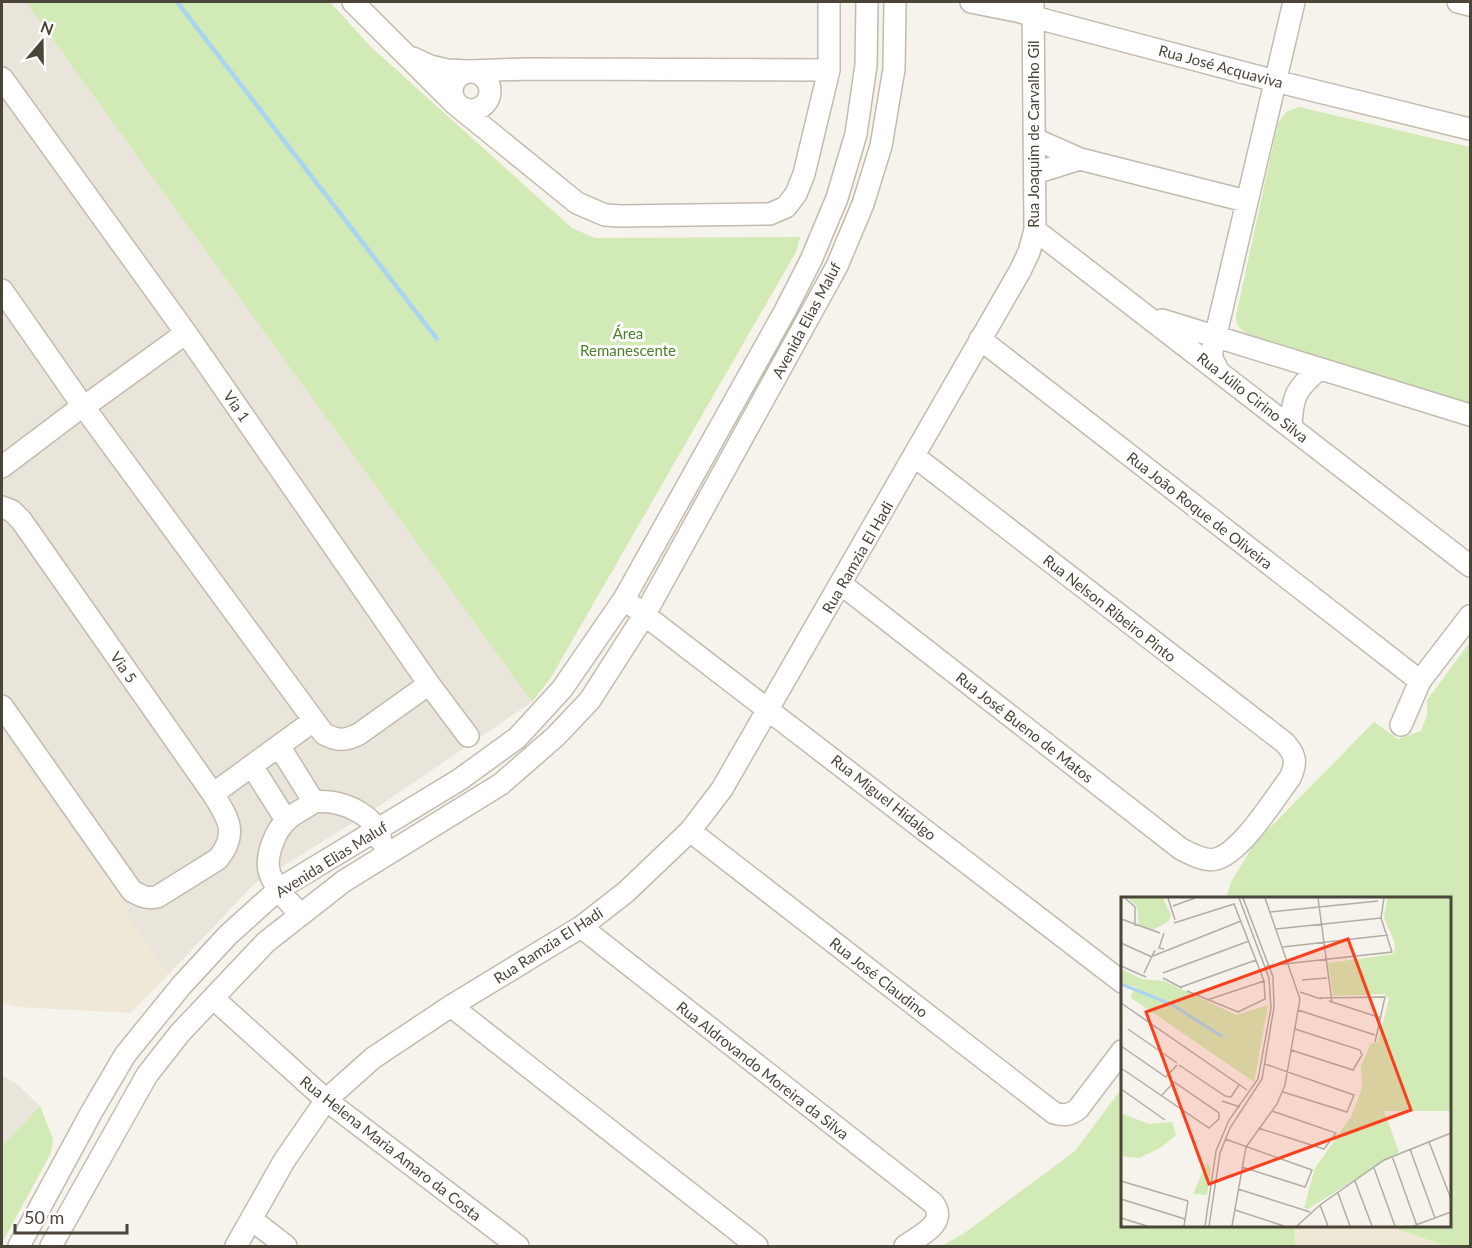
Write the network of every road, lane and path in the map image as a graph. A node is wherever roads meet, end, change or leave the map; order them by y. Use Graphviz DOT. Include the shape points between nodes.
graph roads {
  1 [pos="353,2"];
  2 [pos="829,2"];
  3 [pos="867,2"];
  4 [pos="895,2"];
  5 [pos="971,2"];
  6 [pos="1294,2"];
  7 [pos="1458,2"];
  8 [pos="1470,5"];
  9 [pos="1033,9"];
  10 [pos="405,54"];
  11 [pos="526,69"];
  12 [pos="829,70"];
  13 [pos="469,71"];
  14 [pos="2,78"];
  15 [pos="1275,81"];
  16 [pos="489,98"];
  17 [pos="455,104"];
  18 [pos="1470,129"];
  19 [pos="1035,139"];
  20 [pos="504,142"];
  21 [pos="1080,159"];
  22 [pos="1035,173"];
  23 [pos="1246,201"];
  24 [pos="1035,230"];
  25 [pos="2,290"];
  26 [pos="1148,316"];
  27 [pos="186,333"];
  28 [pos="1215,335"];
  29 [pos="980,339"];
  30 [pos="1216,368"];
  31 [pos="1319,369"];
  32 [pos="951,389"];
  33 [pos="84,406"];
  34 [pos="1470,415"];
  35 [pos="1291,427"];
  36 [pos="914,456"];
  37 [pos="2,467"];
  38 [pos="2,507"];
  39 [pos="1470,566"];
  40 [pos="841,584"];
  41 [pos="624,599"];
  42 [pos="645,614"];
  43 [pos="1470,616"];
  44 [pos="1420,681"];
  45 [pos="429,684"];
  46 [pos="2,706"];
  47 [pos="770,709"];
  48 [pos="313,721"];
  49 [pos="1401,725"];
  50 [pos="468,736"];
  51 [pos="279,746"];
  52 [pos="252,766"];
  53 [pos="213,794"];
  54 [pos="314,802"];
  55 [pos="286,820"];
  56 [pos="377,829"];
  57 [pos="690,831"];
  58 [pos="1214,860"];
  59 [pos="344,881"];
  60 [pos="279,889"];
  61 [pos="301,915"];
  62 [pos="581,927"];
  63 [pos="1121,981"];
  64 [pos="213,998"];
  65 [pos="451,1006"];
  66 [pos="1121,1052"];
  67 [pos="326,1100"];
  68 [pos="251,1219"];
  69 [pos="19,1246"];
  70 [pos="51,1246"];
  71 [pos="236,1246"];
  72 [pos="286,1246"];
  73 [pos="518,1246"];
  74 [pos="757,1246"];
  75 [pos="905,1246"];
  1 -- 10 [label="street"];
  2 -- 12 [label="street"];
  3 -- 41 [label="street, Avenida Elias Maluf" via="866,65 860,111 837,198 785,310"];
  4 -- 42 [label="street, Avenida Elias Maluf" via="894,69 881,146 863,204 837,266"];
  5 -- 9 [label="street, Rua José Acquaviva"];
  6 -- 15 [label="street"];
  7 -- 8 [label="street"];
  9 -- 15 [label="street, Rua José Acquaviva"];
  9 -- 19 [label="street, Rua Joaquim de Carvalho Gil"];
  10 -- 13 [label="street" via="430,66"];
  10 -- 17 [label="street"];
  11 -- 12 [label="street"];
  11 -- 13 [label="street"];
  11 -- 16 [label="street"];
  12 -- 20 [label="street" via="796,194 786,207 771,214 605,214 578,203"];
  13 -- 16 [label="street" via="485,78"];
  13 -- 17 [label="street" via="454,80 451,88"];
  14 -- 27 [label="street, Via 1"];
  15 -- 18 [label="street, Rua José Acquaviva"];
  15 -- 23 [label="street"];
  16 -- 17 [label="street" via="481,108 472,111"];
  16 -- 20 [label="street"];
  17 -- 20 [label="street"];
  19 -- 21 [label="street"];
  19 -- 22 [label="street, Rua Joaquim de Carvalho Gil"];
  21 -- 22 [label="street"];
  21 -- 23 [label="street"];
  22 -- 24 [label="street, Rua Joaquim de Carvalho Gil"];
  23 -- 28 [label="street"];
  24 -- 26 [label="street, Rua Júlio Cirino Silva"];
  24 -- 29 [label="street, Rua Joaquim de Carvalho Gil" via="1020,271"];
  25 -- 33 [label="street"];
  26 -- 28 [label="street"];
  26 -- 30 [label="street, Rua Júlio Cirino Silva"];
  27 -- 33 [label="street"];
  27 -- 45 [label="street, Via 1"];
  28 -- 30 [label="street" via="1212,359"];
  28 -- 31 [label="street"];
  29 -- 32 [label="street, Rua Joaquim de Carvalho Gil"];
  29 -- 44 [label="street, Rua João Roque de Oliveira"];
  30 -- 35 [label="street, Rua Júlio Cirino Silva"];
  31 -- 34 [label="street"];
  31 -- 35 [label="street" via="1297,391"];
  32 -- 36 [label="street, Rua Ramzia El Hadi"];
  33 -- 37 [label="street"];
  33 -- 48 [label="street"];
  35 -- 39 [label="street, Rua Júlio Cirino Silva"];
  36 -- 40 [label="street, Rua Ramzia El Hadi"];
  36 -- 58 [label="street, Rua Nelson Ribeiro Pinto" via="1292,750 1296,759 1290,778 1242,842 1230,854"];
  38 -- 53 [label="street, Via 5" via="21,520"];
  40 -- 47 [label="street, Rua Ramzia El Hadi"];
  40 -- 58 [label="street, Rua José Bueno de Matos" via="1181,849"];
  41 -- 42 [label="street"];
  41 -- 56 [label="street, Avenida Elias Maluf" via="562,689 517,738 459,780"];
  42 -- 47 [label="street, Rua Miguel Hidalgo"];
  42 -- 59 [label="street, Avenida Elias Maluf" via="590,700 556,736 501,784"];
  43 -- 44 [label="street"];
  44 -- 49 [label="street"];
  45 -- 48 [label="street" via="347,740 324,734"];
  45 -- 50 [label="street, Via 1"];
  46 -- 53 [label="street, Via 5" via="132,891 141,897 157,897 218,859 225,850 228,818"];
  47 -- 57 [label="street, Rua Ramzia El Hadi" via="722,789"];
  47 -- 63 [label="street, Rua Miguel Hidalgo"];
  48 -- 51 [label="street"];
  51 -- 52 [label="street"];
  51 -- 54 [label="street"];
  52 -- 53 [label="street"];
  52 -- 55 [label="street"];
  54 -- 55 [label="street"];
  54 -- 56 [label="street" via="351,807"];
  55 -- 60 [label="street" via="269,858 270,873"];
  56 -- 59 [label="street" via="379,847"];
  56 -- 60 [label="street, Avenida Elias Maluf"];
  57 -- 62 [label="street, Rua Ramzia El Hadi" via="626,892"];
  57 -- 66 [label="street, Rua José Claudino" via="1054,1113 1062,1116 1078,1109"];
  59 -- 61 [label="street, Avenida Elias Maluf"];
  60 -- 61 [label="street"];
  60 -- 69 [label="street, Avenida Elias Maluf" via="228,935 126,1056"];
  61 -- 64 [label="street, Avenida Elias Maluf" via="266,942"];
  62 -- 65 [label="street, Rua Ramzia El Hadi"];
  62 -- 75 [label="street, Rua Aldrovando Moreira da Silva" via="933,1203 939,1216 932,1227"];
  64 -- 67 [label="street, Rua Helena Maria Amaro da Costa"];
  64 -- 70 [label="street, Avenida Elias Maluf" via="147,1075"];
  65 -- 67 [label="street, Rua Ramzia El Hadi" via="373,1058"];
  65 -- 74 [label="street"];
  67 -- 68 [label="street, Rua Ramzia El Hadi" via="284,1161"];
  67 -- 73 [label="street, Rua Helena Maria Amaro da Costa"];
  68 -- 71 [label="street, Rua Ramzia El Hadi"];
  68 -- 72 [label="street"];
}
